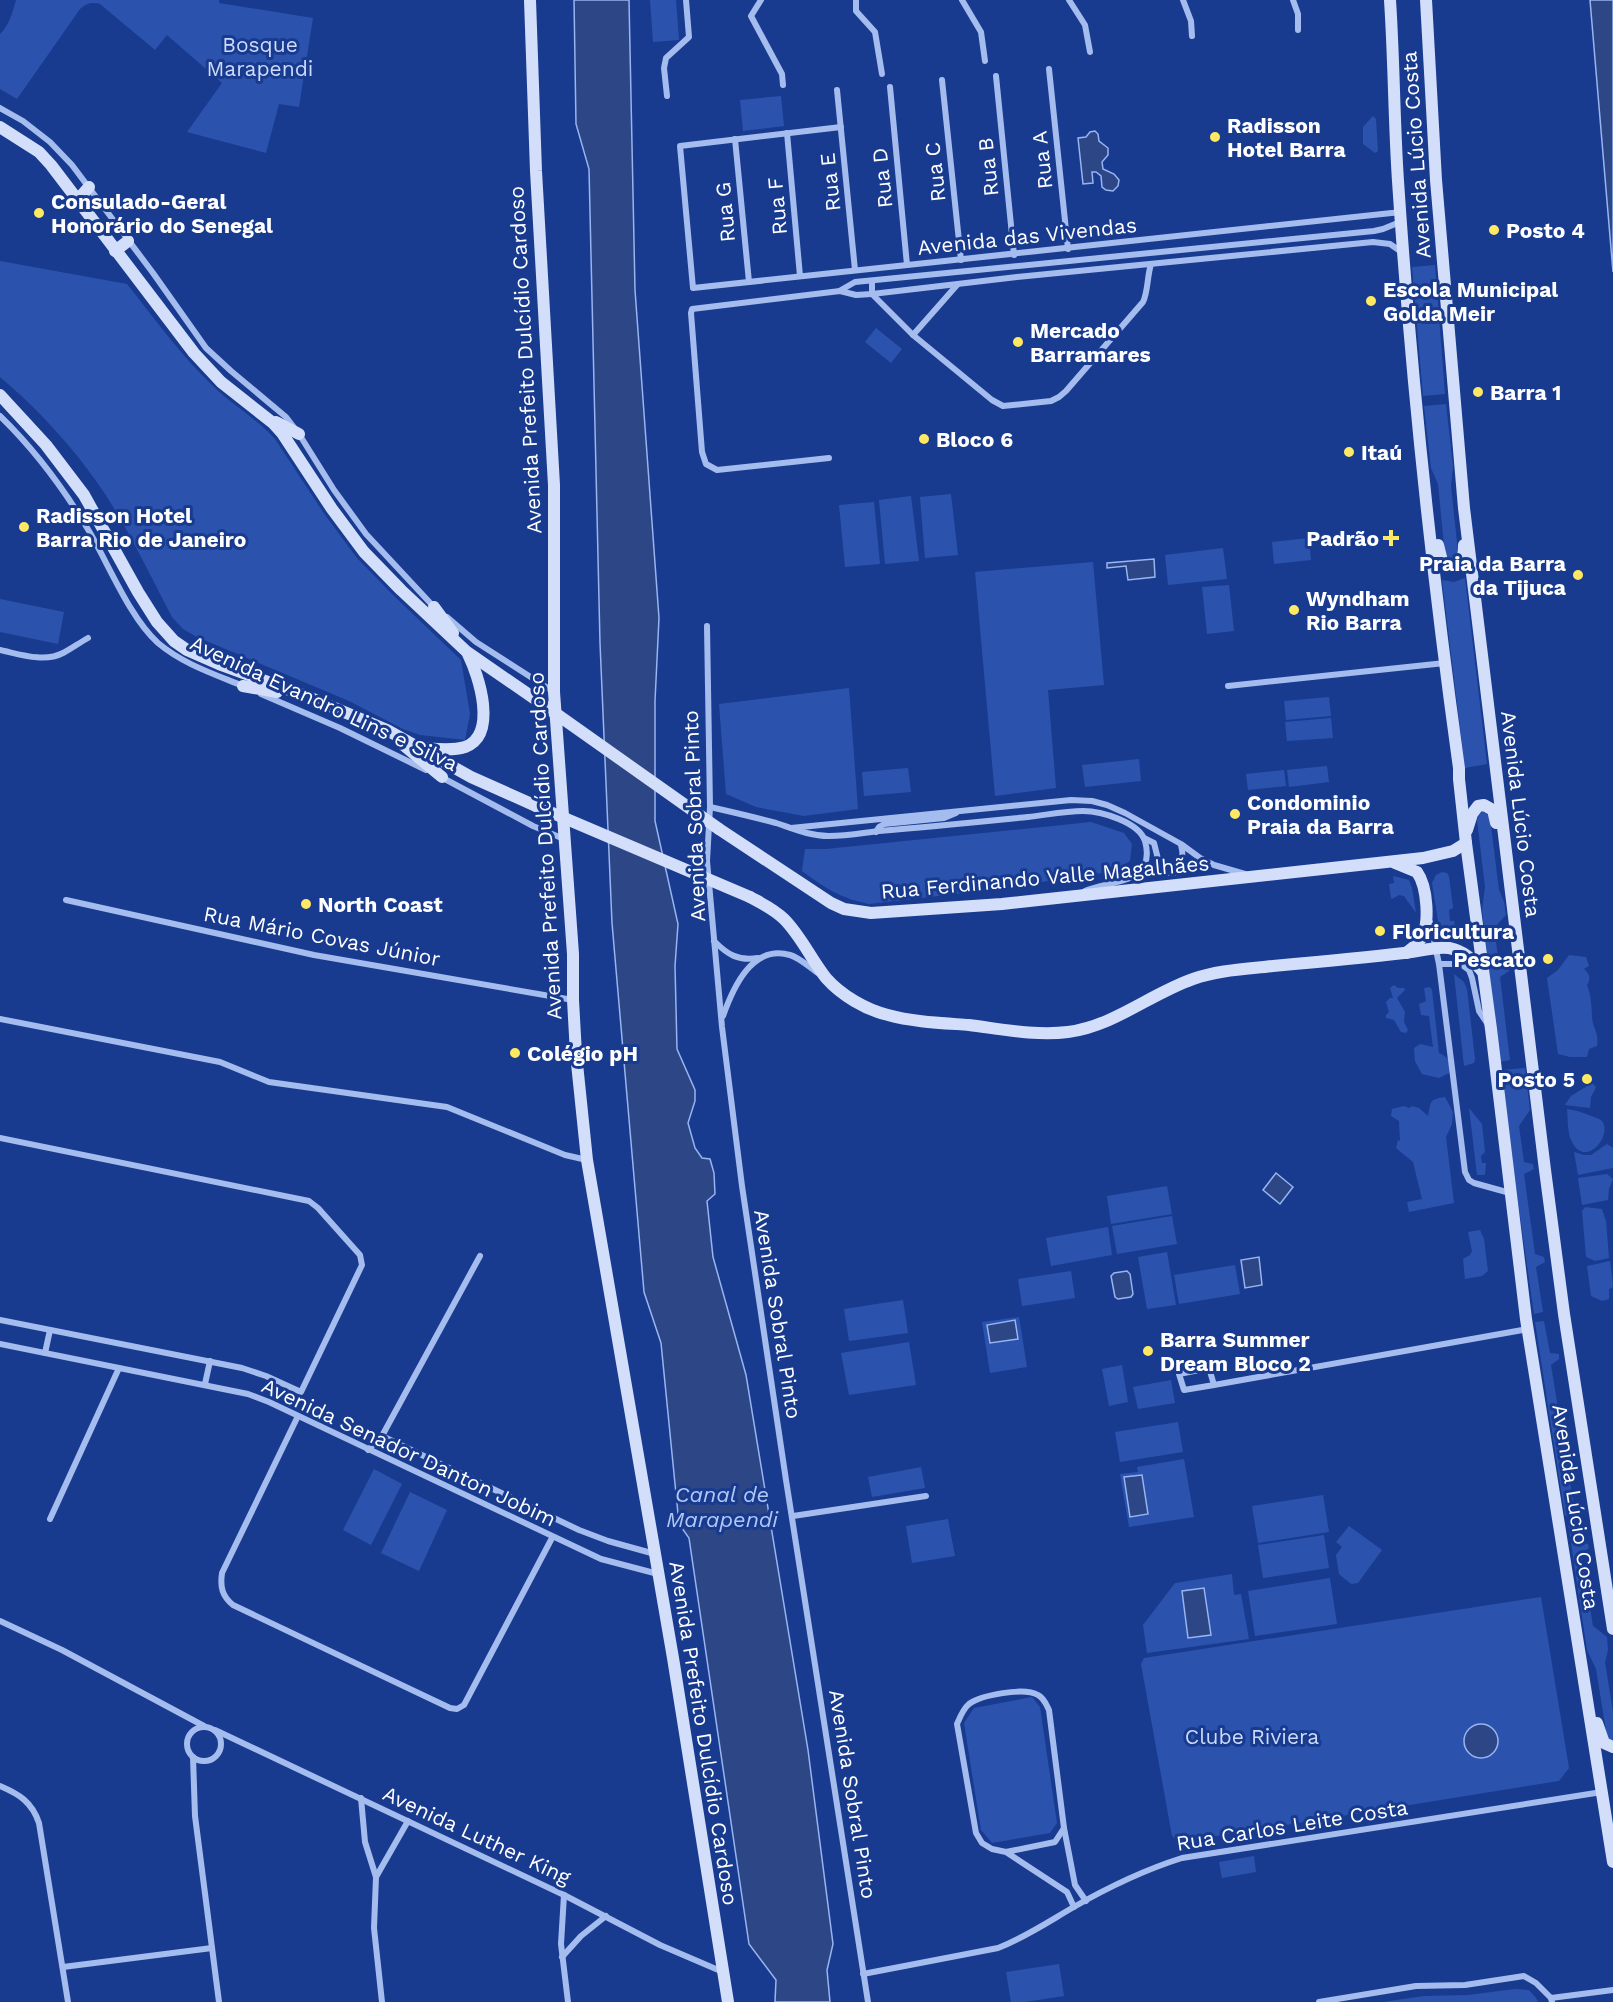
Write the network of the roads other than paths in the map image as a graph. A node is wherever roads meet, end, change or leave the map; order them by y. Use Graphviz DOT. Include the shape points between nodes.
graph roads {
  1 [pos="530,0"];
  2 [pos="686,0"];
  3 [pos="761,0"];
  4 [pos="856,0"];
  5 [pos="962,0"];
  6 [pos="1069,0"];
  7 [pos="1184,0"];
  8 [pos="1293,0"];
  9 [pos="1390,0"];
  10 [pos="1426,0"];
  11 [pos="1298,30"];
  12 [pos="1192,36"];
  13 [pos="1090,52"];
  14 [pos="985,61"];
  15 [pos="1049,69"];
  16 [pos="882,74"];
  17 [pos="996,76"];
  18 [pos="942,80"];
  19 [pos="783,85"];
  20 [pos="890,87"];
  21 [pos="837,90"];
  22 [pos="667,96"];
  23 [pos="0,108"];
  24 [pos="841,127"];
  25 [pos="0,128"];
  26 [pos="787,133"];
  27 [pos="735,139"];
  28 [pos="89,187"];
  29 [pos="77,201"];
  30 [pos="1401,216"];
  31 [pos="128,241"];
  32 [pos="1068,249"];
  33 [pos="115,251"];
  34 [pos="1404,253"];
  35 [pos="1014,255"];
  36 [pos="1124,255"];
  37 [pos="960,260"];
  38 [pos="1151,264"];
  39 [pos="908,265"];
  40 [pos="1126,267"];
  41 [pos="855,270"];
  42 [pos="800,276"];
  43 [pos="872,280"];
  44 [pos="748,282"];
  45 [pos="957,285"];
  46 [pos="840,291"];
  47 [pos="872,294"];
  48 [pos="913,335"];
  49 [pos="0,395"];
  50 [pos="261,414"];
  51 [pos="0,416"];
  52 [pos="299,434"];
  53 [pos="829,458"];
  54 [pos="1464,508"];
  55 [pos="1428,509"];
  56 [pos="435,607"];
  57 [pos="707,626"];
  58 [pos="88,638"];
  59 [pos="0,650"];
  60 [pos="467,652"];
  61 [pos="1445,663"];
  62 [pos="243,686"];
  63 [pos="1228,686"];
  64 [pos="554,692"];
  65 [pos="306,696"];
  66 [pos="387,730"];
  67 [pos="421,748"];
  68 [pos="442,777"];
  69 [pos="710,807"];
  70 [pos="962,810"];
  71 [pos="791,828"];
  72 [pos="876,831"];
  73 [pos="1144,838"];
  74 [pos="564,839"];
  75 [pos="1465,840"];
  76 [pos="1181,844"];
  77 [pos="1392,861"];
  78 [pos="1254,876"];
  79 [pos="1509,880"];
  80 [pos="1073,897"];
  81 [pos="66,900"];
  82 [pos="1427,917"];
  83 [pos="714,940"];
  84 [pos="1435,948"];
  85 [pos="1405,953"];
  86 [pos="762,958"];
  87 [pos="1439,964"];
  88 [pos="1482,972"];
  89 [pos="827,979"];
  90 [pos="573,1000"];
  91 [pos="0,1019"];
  92 [pos="721,1019"];
  93 [pos="1491,1029"];
  94 [pos="0,1138"];
  95 [pos="587,1160"];
  96 [pos="1510,1193"];
  97 [pos="480,1256"];
  98 [pos="0,1320"];
  99 [pos="1528,1329"];
  100 [pos="50,1330"];
  101 [pos="0,1344"];
  102 [pos="45,1353"];
  103 [pos="210,1361"];
  104 [pos="119,1368"];
  105 [pos="205,1384"];
  106 [pos="1214,1385"];
  107 [pos="298,1416"];
  108 [pos="382,1436"];
  109 [pos="368,1450"];
  110 [pos="926,1496"];
  111 [pos="793,1516"];
  112 [pos="50,1519"];
  113 [pos="552,1538"];
  114 [pos="655,1554"];
  115 [pos="658,1574"];
  116 [pos="0,1621"];
  117 [pos="1613,1629"];
  118 [pos="1584,1679"];
  119 [pos="204,1726"];
  120 [pos="215,1730"];
  121 [pos="1613,1747"];
  122 [pos="193,1757"];
  123 [pos="0,1786"];
  124 [pos="1602,1792"];
  125 [pos="361,1798"];
  126 [pos="408,1821"];
  127 [pos="1064,1828"];
  128 [pos="1006,1852"];
  129 [pos="1613,1862"];
  130 [pos="376,1877"];
  131 [pos="564,1895"];
  132 [pos="1086,1901"];
  133 [pos="1074,1907"];
  134 [pos="606,1916"];
  135 [pos="212,1948"];
  136 [pos="562,1957"];
  137 [pos="63,1967"];
  138 [pos="723,1973"];
  139 [pos="863,1974"];
  140 [pos="1613,1990"];
  141 [pos="1594,1993"];
  142 [pos="1551,2000"];
  143 [pos="68,2002"];
  144 [pos="219,2002"];
  145 [pos="382,2002"];
  146 [pos="567,2002"];
  147 [pos="728,2002"];
  148 [pos="868,2002"];
  149 [pos="1319,2002"];
  150 [pos="1596,2002"];
  1 -- 64 [label="street, Avenida Prefeito Dulcídio Cardoso" via="554,485"];
  2 -- 22 [label="street" via="689,37 666,58"];
  3 -- 19 [label="street" via="751,16 782,74"];
  4 -- 16 [label="street" via="856,11 875,32"];
  5 -- 14 [label="street" via="981,32"];
  6 -- 13 [label="street" via="1085,25"];
  7 -- 12 [label="street"];
  8 -- 11 [label="street"];
  9 -- 30 [label="street, Avenida Lúcio Costa"];
  10 -- 54 [label="street, Avenida Lúcio Costa" via="1436,180"];
  15 -- 32 [label="street, Rua A"];
  17 -- 35 [label="street, Rua B"];
  18 -- 37 [label="street, Rua C"];
  20 -- 39 [label="street, Rua D"];
  21 -- 24 [label="street, Rua E"];
  23 -- 28 [label="street" via="50,142"];
  24 -- 26 [label="street"];
  24 -- 41 [label="street, Rua E"];
  25 -- 29 [label="street" via="39,152"];
  26 -- 27 [label="street"];
  26 -- 42 [label="street, Rua F"];
  27 -- 44 [label="street, Rua G"];
  27 -- 44 [label="street, Avenida das Vivendas" via="680,146 693,288"];
  28 -- 29 [label="street"];
  28 -- 31 [label="street"];
  29 -- 33 [label="street"];
  30 -- 32 [label="street, Avenida das Vivendas" via="1363,215"];
  30 -- 34 [label="street, Avenida Lúcio Costa"];
  30 -- 36 [label="street" via="1383,230"];
  31 -- 33 [label="street"];
  31 -- 52 [label="street" via="206,348 272,404"];
  32 -- 35 [label="street, Avenida das Vivendas"];
  33 -- 50 [label="street" via="194,353 221,382"];
  34 -- 38 [label="street" via="1390,244 1373,242"];
  34 -- 55 [label="street, Avenida Lúcio Costa"];
  35 -- 37 [label="street, Avenida das Vivendas"];
  36 -- 40 [label="street"];
  36 -- 43 [label="street"];
  37 -- 39 [label="street, Avenida das Vivendas"];
  38 -- 40 [label="street"];
  38 -- 48 [label="street" via="1143,302 1066,391 1051,401 1003,406"];
  39 -- 41 [label="street, Avenida das Vivendas"];
  40 -- 45 [label="street"];
  41 -- 42 [label="street, Avenida das Vivendas"];
  42 -- 44 [label="street, Avenida das Vivendas"];
  43 -- 46 [label="street" via="855,282"];
  43 -- 47 [label="street"];
  45 -- 47 [label="street"];
  45 -- 48 [label="street"];
  46 -- 47 [label="street"];
  46 -- 53 [label="street" via="694,308 691,313 706,464 717,470"];
  47 -- 48 [label="street"];
  49 -- 65 [label="street, Avenida Evandro Lins e Silva" via="46,445 84,495 138,592 174,641 219,664"];
  50 -- 52 [label="street"];
  50 -- 60 [label="street" via="282,434 364,552"];
  51 -- 62 [label="street, Avenida Evandro Lins e Silva" via="60,487 143,628 177,657"];
  52 -- 56 [label="street" via="366,534"];
  54 -- 55 [label="street" via="1464,557 1450,565 1442,561"];
  54 -- 79 [label="street, Avenida Lúcio Costa"];
  55 -- 61 [label="street, Avenida Lúcio Costa"];
  56 -- 60 [label="street"];
  56 -- 64 [label="street" via="476,642"];
  57 -- 69 [label="street, Avenida Sobral Pinto"];
  58 -- 59 [label="street" via="52,657"];
  60 -- 67 [label="street" via="480,683 480,735 474,742 456,749"];
  60 -- 80 [label="street, Rua Ferdinando Valle Magalhães, bridge" via="831,903 871,914"];
  61 -- 63 [label="street"];
  61 -- 75 [label="street, Avenida Lúcio Costa"];
  62 -- 65 [label="street"];
  62 -- 68 [label="street, Avenida Evandro Lins e Silva"];
  64 -- 74 [label="street, Avenida Prefeito Dulcídio Cardoso"];
  65 -- 66 [label="street, Avenida Evandro Lins e Silva"];
  66 -- 67 [label="street, Avenida Evandro Lins e Silva"];
  66 -- 68 [label="street"];
  67 -- 89 [label="street, Avenida Evandro Lins e Silva, bridge" via="471,777 750,897 784,919"];
  68 -- 74 [label="street, Avenida Evandro Lins e Silva"];
  69 -- 71 [label="street"];
  69 -- 83 [label="street, Avenida Sobral Pinto" via="707,861"];
  70 -- 71 [label="street"];
  70 -- 72 [label="street" via="944,818 884,824"];
  70 -- 76 [label="street" via="1092,801 1125,813"];
  71 -- 72 [label="street" via="825,836"];
  72 -- 73 [label="street" via="1083,811 1125,822"];
  73 -- 76 [label="street" via="1154,843 1160,867 1169,872 1181,868"];
  73 -- 80 [label="street" via="1146,857 1138,874"];
  74 -- 90 [label="street, Avenida Prefeito Dulcídio Cardoso"];
  75 -- 77 [label="street, Rua Ferdinando Valle Magalhães" via="1453,851"];
  75 -- 79 [label="street" via="1475,808 1489,807 1495,816"];
  75 -- 88 [label="street, Avenida Lúcio Costa"];
  76 -- 78 [label="street" via="1214,865"];
  77 -- 78 [label="street, Rua Ferdinando Valle Magalhães"];
  77 -- 82 [label="street" via="1421,878"];
  78 -- 80 [label="street, Rua Ferdinando Valle Magalhães"];
  79 -- 117 [label="street, Avenida Lúcio Costa" via="1564,1314"];
  81 -- 90 [label="street, Rua Mário Covas Júnior" via="314,955"];
  82 -- 84 [label="street"];
  82 -- 85 [label="street" via="1420,941"];
  83 -- 86 [label="street" via="733,957"];
  83 -- 92 [label="street, Avenida Sobral Pinto"];
  84 -- 85 [label="street"];
  84 -- 87 [label="street"];
  84 -- 88 [label="street" via="1462,952"];
  85 -- 89 [label="street" via="1217,973 1193,979 1098,1024 1068,1032 1045,1033 888,1015 871,1010"];
  86 -- 89 [label="street" via="789,954"];
  86 -- 92 [label="street" via="744,973"];
  87 -- 93 [label="street" via="1461,964 1468,970 1480,1015"];
  87 -- 96 [label="street" via="1465,1172 1474,1183"];
  88 -- 93 [label="street, Avenida Lúcio Costa"];
  90 -- 95 [label="street, Avenida Prefeito Dulcídio Cardoso"];
  91 -- 95 [label="street" via="220,1062 269,1082 447,1107 565,1155"];
  92 -- 111 [label="street, Avenida Sobral Pinto" via="742,1186"];
  93 -- 96 [label="street, Avenida Lúcio Costa"];
  94 -- 103 [label="street, Avenida Senador Danton Jobim" via="309,1201 360,1255 362,1265 301,1392 266,1376"];
  95 -- 114 [label="street, Avenida Prefeito Dulcídio Cardoso"];
  96 -- 99 [label="street, Avenida Lúcio Costa"];
  97 -- 108 [label="street"];
  98 -- 100 [label="street, Avenida Senador Danton Jobim"];
  99 -- 106 [label="street"];
  99 -- 118 [label="street, Avenida Lúcio Costa"];
  100 -- 102 [label="street"];
  100 -- 103 [label="street, Avenida Senador Danton Jobim"];
  101 -- 102 [label="street, Avenida Senador Danton Jobim"];
  102 -- 104 [label="street, Avenida Senador Danton Jobim"];
  103 -- 105 [label="street"];
  104 -- 105 [label="street, Avenida Senador Danton Jobim"];
  104 -- 112 [label="street"];
  105 -- 107 [label="street, Avenida Senador Danton Jobim" via="248,1394"];
  106 -- 106 [label="street" via="1184,1390 1179,1374 1209,1368"];
  107 -- 109 [label="street, Avenida Senador Danton Jobim"];
  107 -- 113 [label="street" via="222,1573 221,1589 233,1605 457,1709 464,1705"];
  108 -- 109 [label="street"];
  108 -- 114 [label="street, Avenida Senador Danton Jobim" via="579,1530"];
  109 -- 113 [label="street, Avenida Senador Danton Jobim"];
  110 -- 111 [label="street"];
  111 -- 139 [label="street, Avenida Sobral Pinto"];
  113 -- 115 [label="street, Avenida Senador Danton Jobim" via="605,1561"];
  114 -- 115 [label="street, Avenida Prefeito Dulcídio Cardoso"];
  115 -- 138 [label="street, Avenida Prefeito Dulcídio Cardoso"];
  116 -- 119 [label="street"];
  118 -- 121 [label="street" via="1604,1743"];
  118 -- 124 [label="street, Avenida Lúcio Costa"];
  119 -- 120 [label="street"];
  119 -- 122 [label="street" via="189,1735 187,1747"];
  120 -- 122 [label="street" via="222,1745 218,1755 208,1761"];
  120 -- 125 [label="street, Avenida Luther King"];
  122 -- 135 [label="street" via="195,1816"];
  123 -- 137 [label="street" via="29,1803 39,1823"];
  124 -- 129 [label="street, Avenida Lúcio Costa"];
  124 -- 132 [label="street, Rua Carlos Leite Costa" via="1182,1858"];
  125 -- 126 [label="street, Avenida Luther King"];
  125 -- 130 [label="street" via="365,1842"];
  126 -- 130 [label="street"];
  126 -- 131 [label="street, Avenida Luther King"];
  127 -- 128 [label="street" via="1055,1842"];
  127 -- 128 [label="street" via="1049,1710 1044,1700 1022,1691 978,1700 968,1705 957,1724 976,1833 982,1843"];
  127 -- 132 [label="street" via="1075,1885"];
  128 -- 133 [label="street" via="1067,1892"];
  130 -- 145 [label="street" via="374,1928"];
  131 -- 134 [label="street, Avenida Luther King"];
  131 -- 136 [label="street"];
  132 -- 133 [label="street, Rua Carlos Leite Costa"];
  133 -- 139 [label="street, Rua Carlos Leite Costa" via="998,1948"];
  134 -- 136 [label="street"];
  134 -- 138 [label="street, Avenida Luther King"];
  135 -- 137 [label="street"];
  135 -- 144 [label="street"];
  136 -- 146 [label="street"];
  137 -- 143 [label="street"];
  138 -- 147 [label="street, Avenida Prefeito Dulcídio Cardoso"];
  139 -- 148 [label="street, Avenida Sobral Pinto"];
  140 -- 141 [label="street"];
  141 -- 142 [label="street"];
  141 -- 150 [label="street"];
  142 -- 149 [label="street" via="1524,1976 1465,1985 1416,1986"];
}
